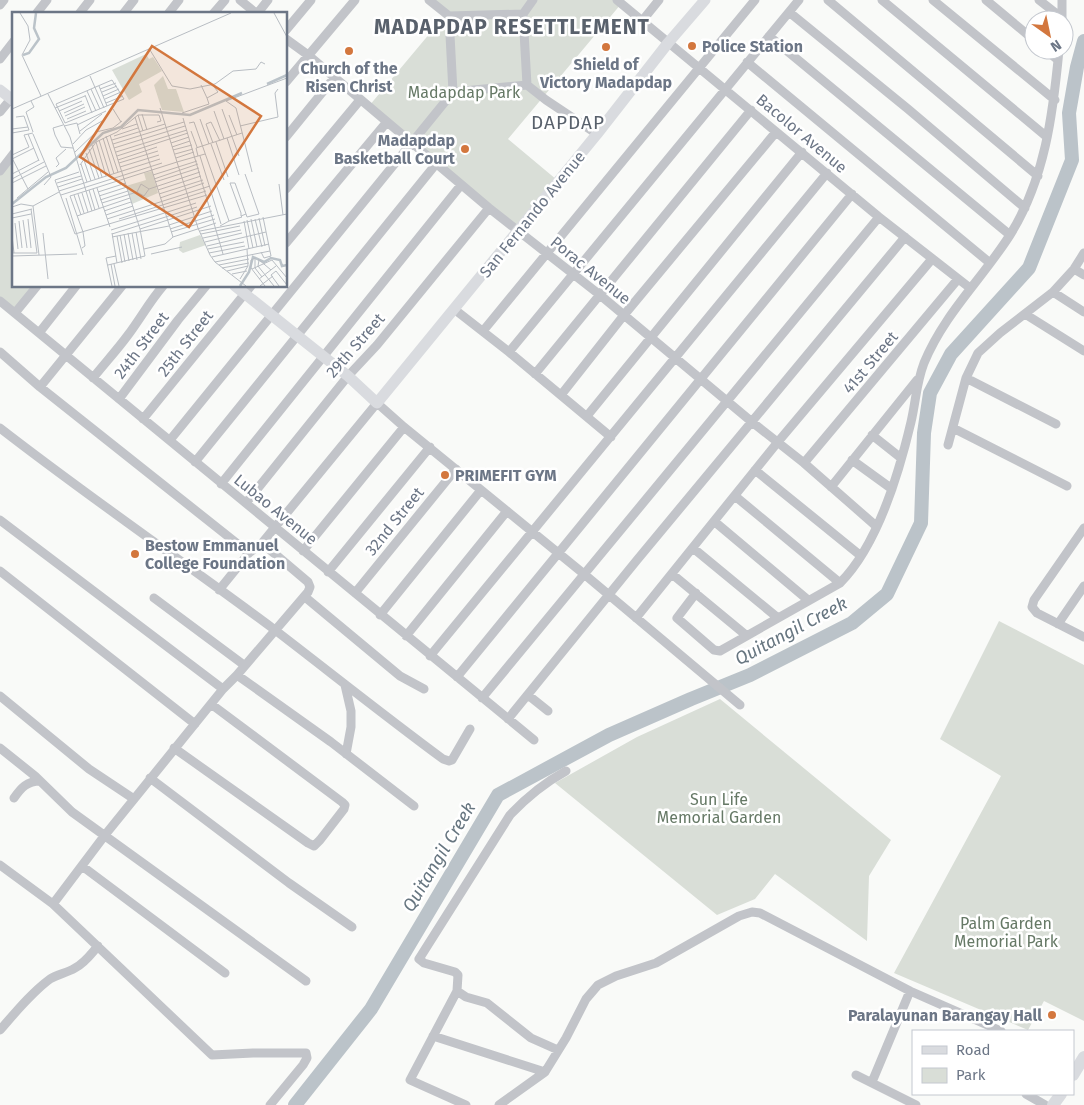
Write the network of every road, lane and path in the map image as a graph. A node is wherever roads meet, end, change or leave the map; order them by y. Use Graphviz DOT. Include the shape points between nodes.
graph roads {
  1 [pos="4,0"];
  2 [pos="47,0"];
  3 [pos="90,0"];
  4 [pos="134,0"];
  5 [pos="179,0"];
  6 [pos="225,0"];
  7 [pos="240,0"];
  8 [pos="268,0"];
  9 [pos="311,0"];
  10 [pos="355,0"];
  11 [pos="429,0"];
  12 [pos="533,0"];
  13 [pos="617,0"];
  14 [pos="659,0"];
  15 [pos="705,0"];
  16 [pos="755,0"];
  17 [pos="799,0"];
  18 [pos="828,0"];
  19 [pos="882,0"];
  20 [pos="933,0"];
  21 [pos="986,0"];
  22 [pos="1040,0"];
  23 [pos="0,5"];
  24 [pos="1052,10"];
  25 [pos="38,12"];
  26 [pos="81,12"];
  27 [pos="125,12"];
  28 [pos="170,12"];
  29 [pos="215,12"];
  30 [pos="255,12"];
  31 [pos="259,12"];
  32 [pos="789,12"];
  33 [pos="523,14"];
  34 [pos="450,16"];
  35 [pos="642,21"];
  36 [pos="288,28"];
  37 [pos="1024,32"];
  38 [pos="769,36"];
  39 [pos="288,41"];
  40 [pos="668,43"];
  41 [pos="12,44"];
  42 [pos="308,56"];
  43 [pos="0,59"];
  44 [pos="1059,60"];
  45 [pos="747,62"];
  46 [pos="699,68"];
  47 [pos="334,78"];
  48 [pos="288,80"];
  49 [pos="527,85"];
  50 [pos="725,88"];
  51 [pos="0,90"];
  52 [pos="453,92"];
  53 [pos="12,97"];
  54 [pos="12,99"];
  55 [pos="360,100"];
  56 [pos="1055,100"];
  57 [pos="751,110"];
  58 [pos="0,112"];
  59 [pos="386,123"];
  60 [pos="776,132"];
  61 [pos="597,134"];
  62 [pos="288,135"];
  63 [pos="1047,136"];
  64 [pos="410,143"];
  65 [pos="802,152"];
  66 [pos="11,164"];
  67 [pos="436,164"];
  68 [pos="0,171"];
  69 [pos="827,173"];
  70 [pos="1038,176"];
  71 [pos="462,185"];
  72 [pos="288,187"];
  73 [pos="852,194"];
  74 [pos="489,208"];
  75 [pos="1025,208"];
  76 [pos="880,217"];
  77 [pos="518,231"];
  78 [pos="1010,235"];
  79 [pos="905,237"];
  80 [pos="288,241"];
  81 [pos="548,253"];
  82 [pos="1084,253"];
  83 [pos="932,259"];
  84 [pos="990,262"];
  85 [pos="1074,269"];
  86 [pos="572,273"];
  87 [pos="1084,275"];
  88 [pos="958,279"];
  89 [pos="34,288"];
  90 [pos="74,288"];
  91 [pos="120,288"];
  92 [pos="161,288"];
  93 [pos="204,288"];
  94 [pos="970,288"];
  95 [pos="248,290"];
  96 [pos="1053,292"];
  97 [pos="600,295"];
  98 [pos="0,301"];
  99 [pos="454,310"];
  100 [pos="1084,312"];
  101 [pos="15,313"];
  102 [pos="1025,314"];
  103 [pos="624,315"];
  104 [pos="271,316"];
  105 [pos="483,331"];
  106 [pos="39,333"];
  107 [pos="297,336"];
  108 [pos="650,337"];
  109 [pos="1084,351"];
  110 [pos="0,352"];
  111 [pos="509,352"];
  112 [pos="67,355"];
  113 [pos="323,358"];
  114 [pos="676,359"];
  115 [pos="535,374"];
  116 [pos="348,376"];
  117 [pos="93,378"];
  118 [pos="966,378"];
  119 [pos="700,380"];
  120 [pos="918,380"];
  121 [pos="40,387"];
  122 [pos="561,395"];
  123 [pos="119,399"];
  124 [pos="727,401"];
  125 [pos="377,403"];
  126 [pos="587,416"];
  127 [pos="143,419"];
  128 [pos="752,422"];
  129 [pos="1056,424"];
  130 [pos="0,428"];
  131 [pos="404,428"];
  132 [pos="953,428"];
  133 [pos="872,435"];
  134 [pos="611,437"];
  135 [pos="170,440"];
  136 [pos="777,443"];
  137 [pos="948,445"];
  138 [pos="430,448"];
  139 [pos="901,458"];
  140 [pos="852,460"];
  141 [pos="195,462"];
  142 [pos="804,463"];
  143 [pos="456,469"];
  144 [pos="755,470"];
  145 [pos="221,484"];
  146 [pos="1068,486"];
  147 [pos="831,487"];
  148 [pos="892,489"];
  149 [pos="481,490"];
  150 [pos="735,496"];
  151 [pos="246,503"];
  152 [pos="507,512"];
  153 [pos="0,520"];
  154 [pos="715,522"];
  155 [pos="876,526"];
  156 [pos="275,527"];
  157 [pos="1084,528"];
  158 [pos="532,532"];
  159 [pos="262,543"];
  160 [pos="693,548"];
  161 [pos="303,551"];
  162 [pos="558,552"];
  163 [pos="249,553"];
  164 [pos="861,556"];
  165 [pos="0,572"];
  166 [pos="328,572"];
  167 [pos="584,574"];
  168 [pos="672,574"];
  169 [pos="840,583"];
  170 [pos="1084,586"];
  171 [pos="219,590"];
  172 [pos="355,593"];
  173 [pos="696,593"];
  174 [pos="610,595"];
  175 [pos="305,597"];
  176 [pos="154,598"];
  177 [pos="808,600"];
  178 [pos="380,615"];
  179 [pos="636,618"];
  180 [pos="778,618"];
  181 [pos="1058,624"];
  182 [pos="275,630"];
  183 [pos="406,636"];
  184 [pos="747,636"];
  185 [pos="1084,638"];
  186 [pos="430,656"];
  187 [pos="244,665"];
  188 [pos="237,675"];
  189 [pos="457,677"];
  190 [pos="345,685"];
  191 [pos="223,689"];
  192 [pos="424,689"];
  193 [pos="528,695"];
  194 [pos="0,696"];
  195 [pos="482,698"];
  196 [pos="211,704"];
  197 [pos="740,705"];
  198 [pos="548,711"];
  199 [pos="508,719"];
  200 [pos="194,724"];
  201 [pos="470,729"];
  202 [pos="534,740"];
  203 [pos="0,748"];
  204 [pos="174,748"];
  205 [pos="346,754"];
  206 [pos="566,771"];
  207 [pos="150,778"];
  208 [pos="40,781"];
  209 [pos="14,798"];
  210 [pos="134,799"];
  211 [pos="414,806"];
  212 [pos="105,835"];
  213 [pos="0,865"];
  214 [pos="82,866"];
  215 [pos="52,904"];
  216 [pos="352,928"];
  217 [pos="98,946"];
  218 [pos="225,973"];
  219 [pos="306,981"];
  220 [pos="457,991"];
  221 [pos="910,991"];
  222 [pos="0,1030"];
  223 [pos="999,1030"];
  224 [pos="433,1036"];
  225 [pos="558,1050"];
  226 [pos="545,1072"];
  227 [pos="856,1075"];
  228 [pos="872,1082"];
  229 [pos="1028,1095"];
  230 [pos="270,1105"];
  231 [pos="466,1105"];
  232 [pos="499,1105"];
  233 [pos="916,1105"];
  234 [pos="1044,1105"];
  1 -- 23 [label="street"];
  2 -- 25 [label="street"];
  3 -- 26 [label="street"];
  4 -- 27 [label="street"];
  5 -- 28 [label="street"];
  6 -- 29 [label="street"];
  7 -- 30 [label="street"];
  8 -- 31 [label="street"];
  9 -- 36 [label="street"];
  10 -- 42 [label="street"];
  11 -- 34 [label="street"];
  12 -- 33 [label="street"];
  13 -- 35 [label="street, Bacolor Avenue"];
  14 -- 35 [label="street"];
  15 -- 40 [label="main road, San Fernando Avenue"];
  16 -- 46 [label="street"];
  17 -- 32 [label="street"];
  18 -- 70 [label="street"];
  19 -- 63 [label="street"];
  20 -- 56 [label="street"];
  21 -- 37 [label="street"];
  22 -- 24 [label="street"];
  32 -- 38 [label="street"];
  32 -- 75 [label="street"];
  33 -- 34 [label="street"];
  33 -- 49 [label="street"];
  34 -- 52 [label="street"];
  35 -- 40 [label="street, Bacolor Avenue"];
  38 -- 45 [label="street"];
  38 -- 78 [label="street"];
  39 -- 42 [label="street, Porac Avenue"];
  40 -- 46 [label="street, Bacolor Avenue"];
  40 -- 61 [label="main road, San Fernando Avenue"];
  41 -- 43 [label="street"];
  42 -- 47 [label="street, Porac Avenue"];
  42 -- 48 [label="street"];
  44 -- 56 [label="street"];
  45 -- 50 [label="street"];
  45 -- 84 [label="street"];
  46 -- 50 [label="street, Bacolor Avenue"];
  46 -- 81 [label="street"];
  47 -- 55 [label="street, Porac Avenue"];
  47 -- 62 [label="street"];
  49 -- 52 [label="street"];
  49 -- 61 [label="street"];
  50 -- 57 [label="street, Bacolor Avenue"];
  50 -- 86 [label="street"];
  51 -- 53 [label="main road"];
  52 -- 64 [label="street"];
  54 -- 58 [label="street"];
  55 -- 59 [label="street, Porac Avenue"];
  55 -- 72 [label="street"];
  56 -- 63 [label="street"];
  57 -- 60 [label="street, Bacolor Avenue"];
  57 -- 97 [label="street"];
  59 -- 64 [label="street, Porac Avenue"];
  59 -- 80 [label="street"];
  60 -- 65 [label="street, Bacolor Avenue"];
  60 -- 103 [label="street"];
  61 -- 77 [label="main road, San Fernando Avenue"];
  63 -- 70 [label="street"];
  64 -- 67 [label="street, Porac Avenue"];
  64 -- 104 [label="street"];
  65 -- 69 [label="street, Bacolor Avenue"];
  65 -- 108 [label="street"];
  66 -- 68 [label="street"];
  67 -- 71 [label="street, Porac Avenue"];
  67 -- 107 [label="street"];
  69 -- 73 [label="street, Bacolor Avenue"];
  69 -- 114 [label="street"];
  70 -- 75 [label="street"];
  71 -- 74 [label="street, Porac Avenue"];
  71 -- 113 [label="street"];
  73 -- 76 [label="street, Bacolor Avenue"];
  73 -- 119 [label="street"];
  74 -- 77 [label="street, Porac Avenue"];
  74 -- 116 [label="street, 29th Street"];
  75 -- 78 [label="street"];
  76 -- 79 [label="street, Bacolor Avenue"];
  76 -- 124 [label="street"];
  77 -- 81 [label="street, Porac Avenue"];
  77 -- 99 [label="main road, San Fernando Avenue"];
  78 -- 84 [label="street"];
  79 -- 83 [label="street, Bacolor Avenue"];
  79 -- 128 [label="street"];
  81 -- 86 [label="street, Porac Avenue"];
  81 -- 105 [label="street"];
  82 -- 85 [label="street"];
  83 -- 88 [label="street, Bacolor Avenue"];
  83 -- 136 [label="street"];
  84 -- 94 [label="street"];
  85 -- 87 [label="street"];
  85 -- 96 [label="street"];
  86 -- 97 [label="street, Porac Avenue"];
  86 -- 111 [label="street"];
  88 -- 94 [label="street, Bacolor Avenue"];
  88 -- 142 [label="street, 41st Street"];
  89 -- 101 [label="street"];
  90 -- 106 [label="street"];
  91 -- 112 [label="street"];
  92 -- 117 [label="street"];
  93 -- 123 [label="street, 24th Street"];
  94 -- 120 [label="street" via="939,332"];
  95 -- 104 [label="main road"];
  95 -- 127 [label="street, 25th Street"];
  96 -- 100 [label="street"];
  96 -- 102 [label="street"];
  97 -- 103 [label="street, Porac Avenue"];
  97 -- 115 [label="street"];
  98 -- 101 [label="street, Lubao Avenue"];
  99 -- 105 [label="street"];
  99 -- 125 [label="main road, San Fernando Avenue"];
  101 -- 106 [label="street, Lubao Avenue"];
  102 -- 109 [label="street"];
  102 -- 118 [label="street" via="978,353"];
  103 -- 108 [label="street, Porac Avenue"];
  103 -- 122 [label="street"];
  104 -- 107 [label="main road"];
  104 -- 135 [label="street"];
  105 -- 111 [label="street"];
  106 -- 112 [label="street, Lubao Avenue"];
  107 -- 113 [label="main road"];
  107 -- 141 [label="street"];
  108 -- 114 [label="street, Porac Avenue"];
  108 -- 126 [label="street"];
  110 -- 121 [label="street"];
  111 -- 115 [label="street"];
  112 -- 117 [label="street, Lubao Avenue"];
  112 -- 121 [label="street"];
  113 -- 116 [label="main road"];
  113 -- 145 [label="street"];
  114 -- 119 [label="street, Porac Avenue"];
  114 -- 134 [label="street"];
  115 -- 122 [label="street"];
  116 -- 125 [label="main road"];
  116 -- 151 [label="street, 29th Street"];
  117 -- 123 [label="street, Lubao Avenue"];
  118 -- 129 [label="street"];
  118 -- 132 [label="street"];
  119 -- 124 [label="street, Porac Avenue"];
  119 -- 162 [label="street"];
  120 -- 133 [label="street"];
  120 -- 139 [label="street"];
  121 -- 163 [label="street"];
  122 -- 126 [label="street"];
  123 -- 127 [label="street, Lubao Avenue"];
  124 -- 128 [label="street, Porac Avenue"];
  124 -- 167 [label="street"];
  125 -- 131 [label="street"];
  125 -- 156 [label="street, San Fernando Avenue"];
  126 -- 134 [label="street"];
  127 -- 135 [label="street, Lubao Avenue"];
  128 -- 136 [label="street, Porac Avenue"];
  128 -- 174 [label="street"];
  130 -- 171 [label="street"];
  131 -- 138 [label="street"];
  131 -- 161 [label="street"];
  132 -- 137 [label="street"];
  132 -- 146 [label="street"];
  133 -- 139 [label="street"];
  133 -- 140 [label="street"];
  134 -- 158 [label="street"];
  135 -- 141 [label="street, Lubao Avenue"];
  136 -- 142 [label="street, Porac Avenue"];
  136 -- 144 [label="street"];
  138 -- 143 [label="street"];
  138 -- 166 [label="street"];
  139 -- 148 [label="street"];
  140 -- 147 [label="street"];
  140 -- 148 [label="street"];
  141 -- 145 [label="street, Lubao Avenue"];
  142 -- 147 [label="street, Porac Avenue"];
  143 -- 149 [label="street"];
  143 -- 172 [label="street, 32nd Street"];
  144 -- 150 [label="street"];
  144 -- 164 [label="street"];
  145 -- 151 [label="street, Lubao Avenue"];
  147 -- 155 [label="street, Porac Avenue"];
  148 -- 155 [label="street"];
  149 -- 152 [label="street"];
  149 -- 178 [label="street"];
  150 -- 154 [label="street"];
  150 -- 169 [label="street"];
  151 -- 156 [label="street, Lubao Avenue"];
  152 -- 158 [label="street"];
  152 -- 183 [label="street"];
  153 -- 191 [label="street"];
  154 -- 160 [label="street"];
  154 -- 177 [label="street"];
  155 -- 164 [label="street"];
  156 -- 159 [label="street, San Fernando Avenue"];
  156 -- 161 [label="street, Lubao Avenue"];
  157 -- 181 [label="street" via="1032,604 1037,614"];
  158 -- 162 [label="street"];
  158 -- 186 [label="street"];
  159 -- 163 [label="street, San Fernando Avenue"];
  159 -- 175 [label="street" via="308,582 310,587"];
  160 -- 168 [label="street"];
  160 -- 180 [label="street"];
  161 -- 166 [label="street, Lubao Avenue"];
  162 -- 167 [label="street"];
  162 -- 189 [label="street"];
  163 -- 171 [label="street, San Fernando Avenue"];
  164 -- 169 [label="street"];
  165 -- 200 [label="street"];
  166 -- 172 [label="street, Lubao Avenue"];
  167 -- 174 [label="street"];
  167 -- 195 [label="street"];
  168 -- 173 [label="street"];
  168 -- 179 [label="street"];
  169 -- 177 [label="street"];
  170 -- 181 [label="street"];
  171 -- 182 [label="street"];
  172 -- 178 [label="street, Lubao Avenue"];
  173 -- 184 [label="street"];
  173 -- 184 [label="street" via="677,618 714,650 722,650"];
  174 -- 179 [label="street"];
  174 -- 193 [label="street"];
  175 -- 182 [label="street"];
  175 -- 192 [label="street" via="400,676"];
  176 -- 187 [label="street"];
  177 -- 180 [label="street"];
  178 -- 183 [label="street, Lubao Avenue"];
  179 -- 197 [label="street"];
  180 -- 184 [label="street"];
  181 -- 185 [label="street"];
  182 -- 187 [label="street"];
  182 -- 190 [label="street"];
  183 -- 186 [label="street, Lubao Avenue"];
  186 -- 189 [label="street, Lubao Avenue"];
  187 -- 188 [label="street"];
  188 -- 191 [label="street"];
  188 -- 205 [label="street"];
  189 -- 195 [label="street, Lubao Avenue"];
  190 -- 201 [label="street" via="449,761"];
  190 -- 205 [label="street" via="351,711"];
  191 -- 196 [label="street"];
  193 -- 198 [label="street"];
  193 -- 199 [label="street"];
  194 -- 210 [label="street" via="88,768"];
  195 -- 199 [label="street, Lubao Avenue"];
  196 -- 200 [label="street"];
  196 -- 204 [label="street" via="342,802 344,809 320,840 311,845"];
  199 -- 202 [label="street, Lubao Avenue"];
  200 -- 204 [label="street"];
  203 -- 208 [label="street"];
  204 -- 207 [label="street"];
  205 -- 211 [label="street"];
  206 -- 220 [label="street" via="527,797 510,815 419,959 456,972"];
  207 -- 210 [label="street"];
  207 -- 216 [label="street"];
  208 -- 209 [label="street" via="30,782"];
  208 -- 212 [label="street" via="72,812"];
  210 -- 212 [label="street"];
  212 -- 214 [label="street"];
  212 -- 219 [label="street"];
  213 -- 215 [label="street"];
  214 -- 215 [label="street"];
  214 -- 218 [label="street"];
  215 -- 217 [label="street"];
  217 -- 222 [label="street" via="76,968 42,985"];
  217 -- 230 [label="street" via="212,1055 306,1053 303,1065"];
  220 -- 224 [label="street"];
  220 -- 225 [label="street" via="487,1003 531,1038"];
  221 -- 223 [label="street"];
  221 -- 225 [label="street" via="760,913 752,912 739,916 656,963 598,985 586,999"];
  221 -- 228 [label="street"];
  224 -- 226 [label="street"];
  224 -- 231 [label="street" via="410,1080"];
  225 -- 226 [label="street"];
  226 -- 232 [label="street"];
  227 -- 228 [label="street"];
  228 -- 233 [label="street"];
  229 -- 234 [label="street"];
}
